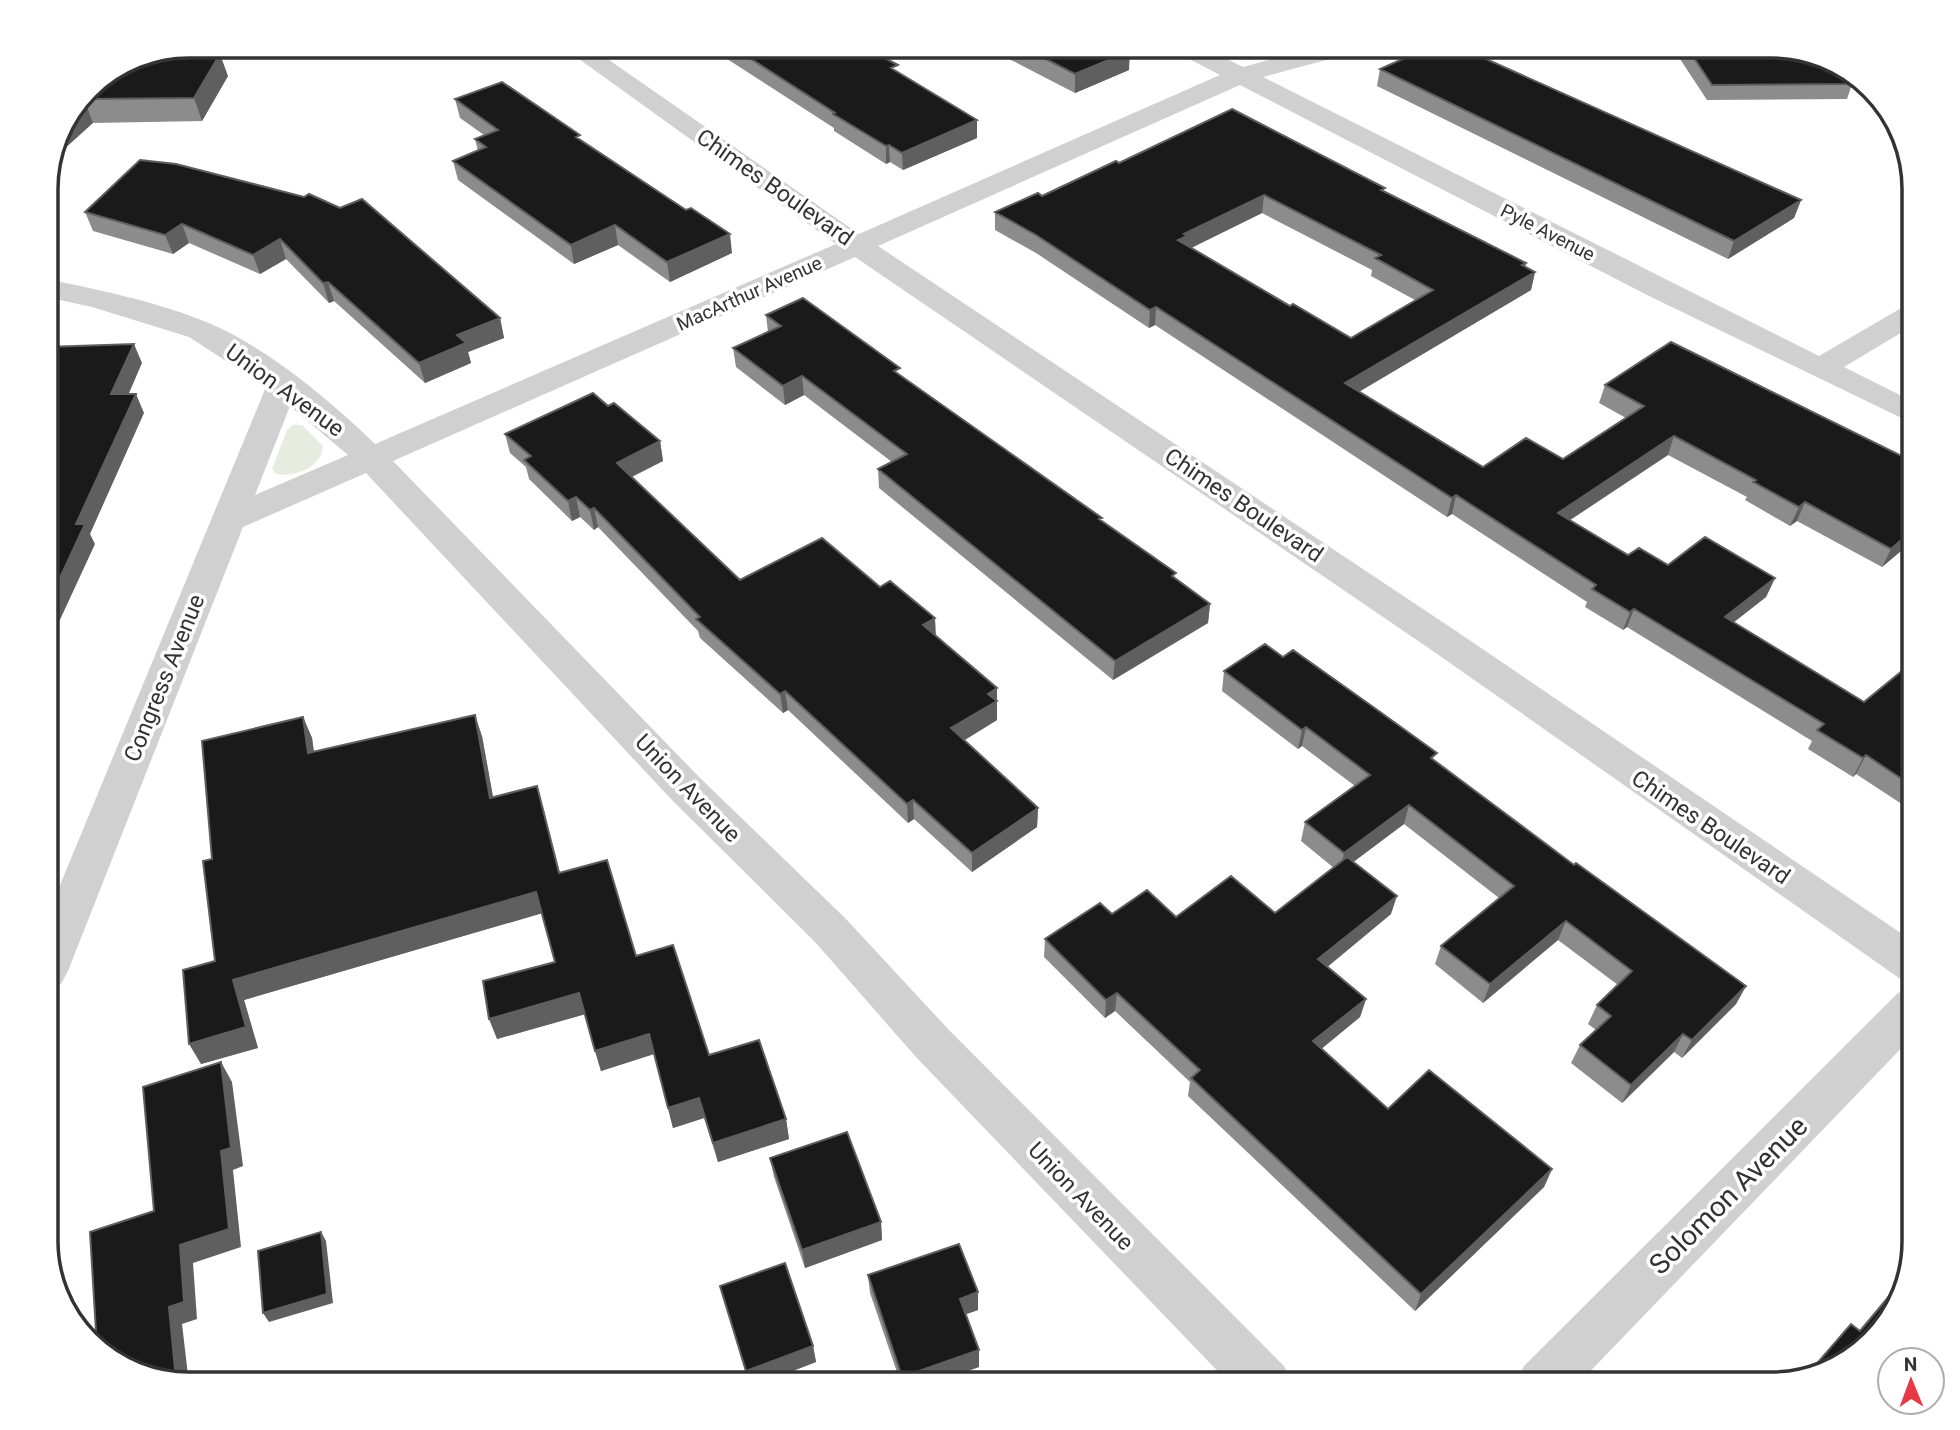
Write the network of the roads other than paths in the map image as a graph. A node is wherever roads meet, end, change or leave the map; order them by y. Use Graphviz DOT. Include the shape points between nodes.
graph roads {
  1 [pos="590,58"];
  2 [pos="1207,58"];
  3 [pos="1305,58"];
  4 [pos="1241,75"];
  5 [pos="857,245"];
  6 [pos="58,290"];
  7 [pos="1902,320"];
  8 [pos="1822,367"];
  9 [pos="283,384"];
  10 [pos="1902,408"];
  11 [pos="371,459"];
  12 [pos="228,520"];
  13 [pos="58,941"];
  14 [pos="1902,957"];
  15 [pos="1902,1018"];
  16 [pos="1254,1372"];
  17 [pos="1554,1372"];
  1 -- 5 [label="street, Chimes Boulevard"];
  2 -- 4 [label="street, Pyle Avenue"];
  3 -- 4 [label="street, MacArthur Avenue"];
  4 -- 5 [label="street, MacArthur Avenue"];
  4 -- 8 [label="street, Pyle Avenue" via="1660,290"];
  5 -- 11 [label="street, MacArthur Avenue"];
  5 -- 14 [label="street, Chimes Boulevard"];
  6 -- 9 [label="street, Union Avenue" via="200,331"];
  7 -- 8 [label="street"];
  8 -- 10 [label="street, Pyle Avenue"];
  9 -- 11 [label="street, Union Avenue"];
  9 -- 12 [label="street, Congress Avenue"];
  11 -- 12 [label="street, MacArthur Avenue"];
  11 -- 16 [label="street, Union Avenue"];
  12 -- 13 [label="street, Congress Avenue"];
  15 -- 17 [label="street, Solomon Avenue"];
}
